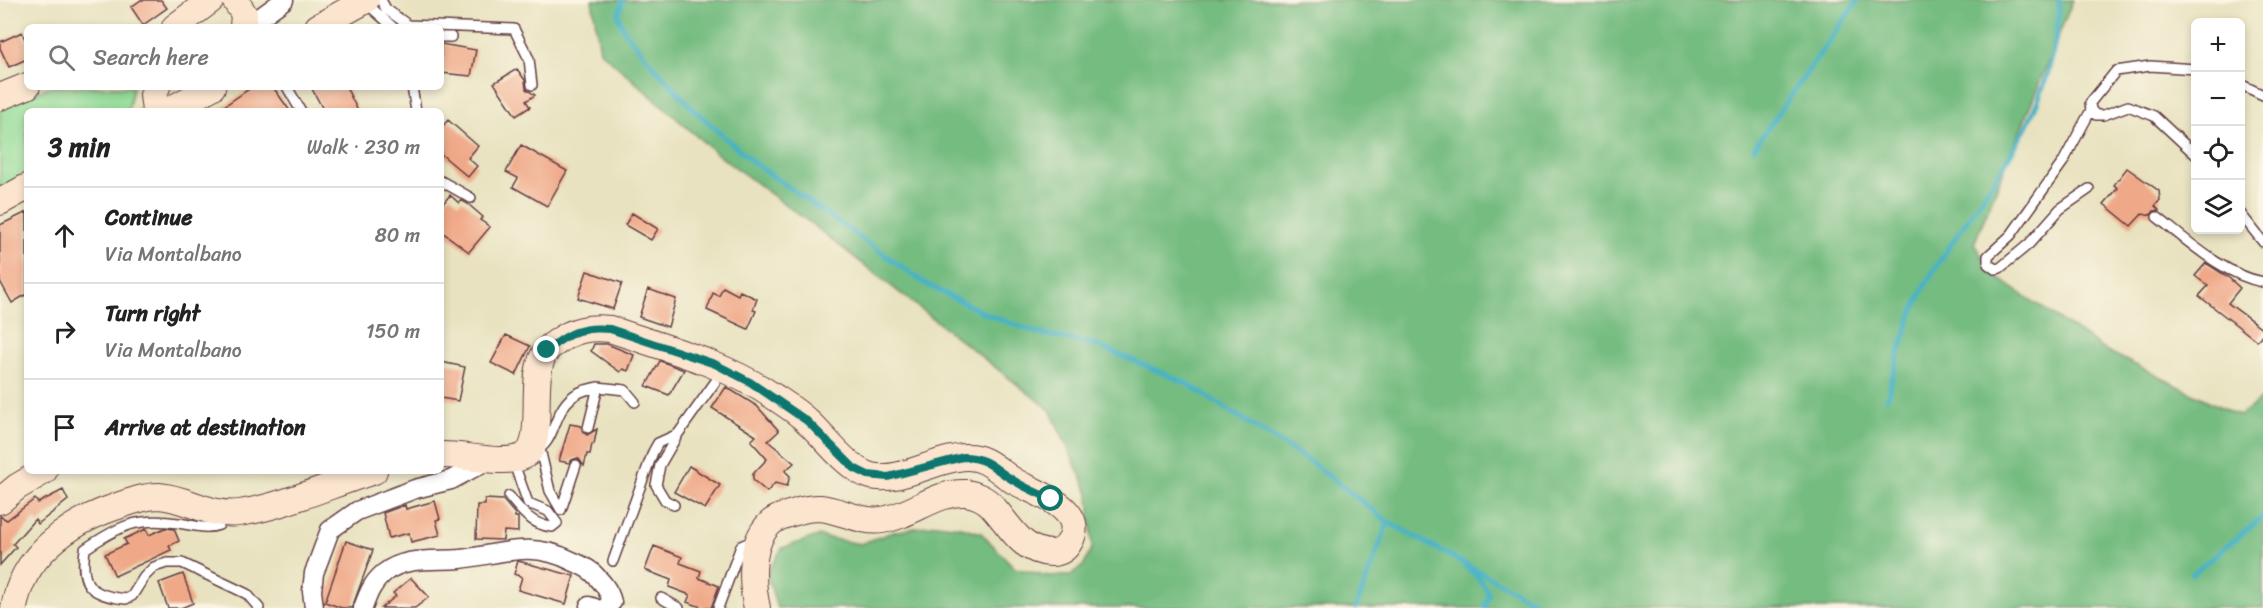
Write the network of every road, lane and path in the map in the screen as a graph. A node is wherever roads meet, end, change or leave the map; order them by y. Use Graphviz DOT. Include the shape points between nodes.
graph roads {
  1 [pos="211,0"];
  2 [pos="284,0"];
  3 [pos="365,0"];
  4 [pos="381,0"];
  5 [pos="240,16"];
  6 [pos="179,24"];
  7 [pos="323,24"];
  8 [pos="390,24"];
  9 [pos="407,24"];
  10 [pos="444,26"];
  11 [pos="2191,69"];
  12 [pos="532,85"];
  13 [pos="2245,86"];
  14 [pos="24,87"];
  15 [pos="156,90"];
  16 [pos="206,90"];
  17 [pos="289,90"];
  18 [pos="412,90"];
  19 [pos="2263,95"];
  20 [pos="0,97"];
  21 [pos="155,108"];
  22 [pos="174,108"];
  23 [pos="299,108"];
  24 [pos="416,108"];
  25 [pos="2091,110"];
  26 [pos="2191,150"];
  27 [pos="444,183"];
  28 [pos="24,189"];
  29 [pos="2089,189"];
  30 [pos="471,198"];
  31 [pos="0,202"];
  32 [pos="2157,217"];
  33 [pos="2245,218"];
  34 [pos="2263,242"];
  35 [pos="2263,282"];
  36 [pos="724,369"];
  37 [pos="598,387"];
  38 [pos="635,402"];
  39 [pos="588,428"];
  40 [pos="678,434"];
  41 [pos="518,454"];
  42 [pos="444,455"];
  43 [pos="576,465"];
  44 [pos="39,474"];
  45 [pos="365,474"];
  46 [pos="509,496"];
  47 [pos="0,501"];
  48 [pos="674,506"];
  49 [pos="223,514"];
  50 [pos="759,538"];
  51 [pos="613,561"];
  52 [pos="661,598"];
  53 [pos="596,607"];
  54 [pos="14,608"];
  55 [pos="259,608"];
  56 [pos="314,608"];
  57 [pos="363,608"];
  58 [pos="679,608"];
  59 [pos="718,608"];
  60 [pos="757,608"];
  1 -- 6 [label="street"];
  2 -- 5 [label="street" via="262,16"];
  3 -- 7 [label="street"];
  3 -- 8 [label="lane"];
  4 -- 9 [label="lane" via="386,9"];
  10 -- 12 [label="lane" via="514,29 529,59"];
  11 -- 25 [label="lane" via="2150,66 2116,71 2093,97"];
  13 -- 19 [label="lane"];
  14 -- 20 [label="street"];
  15 -- 21 [label="street"];
  16 -- 22 [label="street"];
  17 -- 23 [label="lane"];
  18 -- 24 [label="lane"];
  25 -- 26 [label="lane" via="2104,116 2123,107 2134,107 2154,116"];
  25 -- 29 [label="lane" via="2063,162 2011,235 1988,256 1988,264 2000,268 2029,244 2060,209"];
  27 -- 30 [label="lane"];
  28 -- 31 [label="street"];
  32 -- 35 [label="lane" via="2224,268"];
  33 -- 34 [label="lane"];
  36 -- 40 [label="lane"];
  36 -- 41 [label="street" via="610,329 574,331 542,357 535,400 535,434"];
  36 -- 50 [label="street" via="773,396 807,421 854,468 868,475 888,477 963,457 982,459 1062,506 1072,521 1073,533 1060,552 1040,552 1015,536 991,505 968,493 881,520 808,508 779,517"];
  37 -- 38 [label="lane" via="625,390"];
  37 -- 39 [label="lane"];
  37 -- 41 [label="lane" via="571,397 556,418 547,444"];
  40 -- 48 [label="lane" via="660,465 656,485"];
  40 -- 51 [label="lane" via="658,443 653,452"];
  41 -- 42 [label="street"];
  41 -- 43 [label="lane" via="561,510"];
  41 -- 46 [label="lane" via="515,471 528,503 548,511 557,523 545,526 523,515"];
  41 -- 56 [label="street" via="357,511 330,530 314,573"];
  44 -- 47 [label="street"];
  45 -- 49 [label="street" via="257,509"];
  49 -- 54 [label="street" via="160,496 103,511 60,534 46,547 20,585"];
  49 -- 55 [label="lane" via="219,525 209,529 152,520 115,529 85,549 86,582 93,590 126,599 154,567 182,563 247,594"];
  50 -- 59 [label="lane" via="741,546"];
  50 -- 60 [label="street" via="753,580"];
  52 -- 58 [label="lane"];
  53 -- 57 [label="street" via="612,602 603,583 587,568 554,552 531,549 401,564 385,572 371,587"];
}
